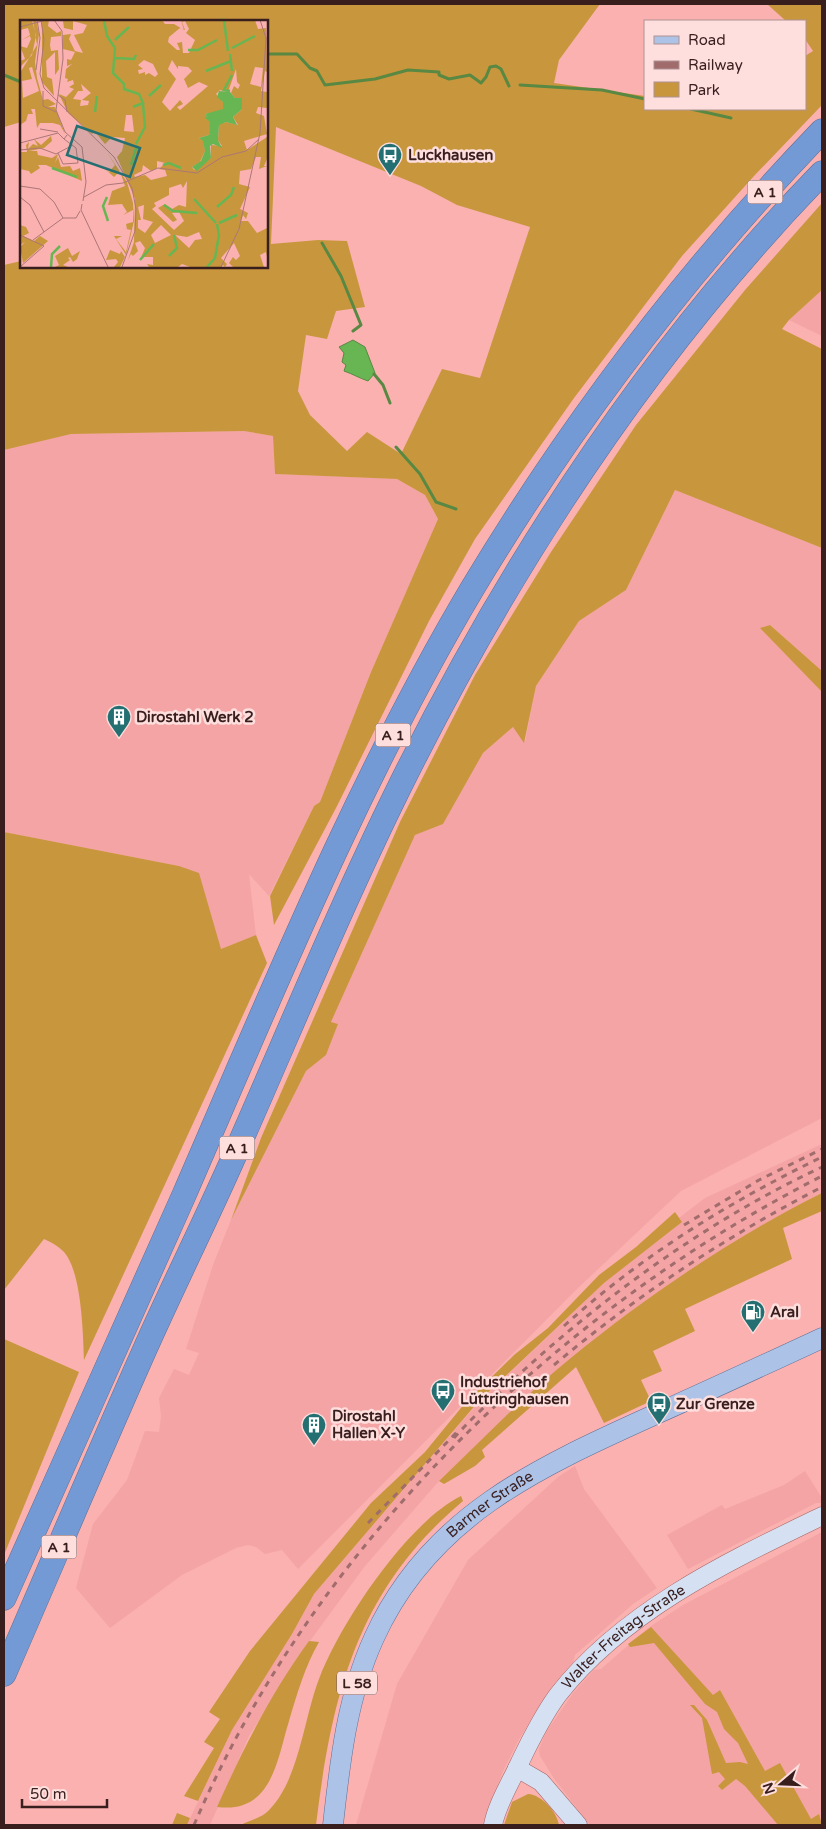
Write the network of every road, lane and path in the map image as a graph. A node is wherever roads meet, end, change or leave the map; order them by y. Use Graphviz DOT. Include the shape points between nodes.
graph roads {
  1 [pos="822,131"];
  2 [pos="822,173"];
  3 [pos="822,1338"];
  4 [pos="822,1516"];
  5 [pos="4,1598"];
  6 [pos="4,1674"];
  7 [pos="517,1768"];
  8 [pos="333,1825"];
  9 [pos="493,1825"];
  10 [pos="578,1825"];
  1 -- 5 [label="highway, A 1" via="710,255 667,308 572,437 472,590 369,781"];
  2 -- 6 [label="highway, A 1" via="695,319 597,450 497,605 446,696 397,792 144,1351"];
  3 -- 8 [label="main road, Barmer Straße / L 58" via="565,1456 503,1491 448,1534 401,1590 374,1638 355,1687 346,1724"];
  4 -- 7 [label="street, Walter-Freitag-Straße" via="699,1580 633,1622 606,1644 557,1697 538,1724"];
  7 -- 9 [label="street, Walter-Freitag-Straße"];
  7 -- 10 [label="street" via="541,1782"];
}
